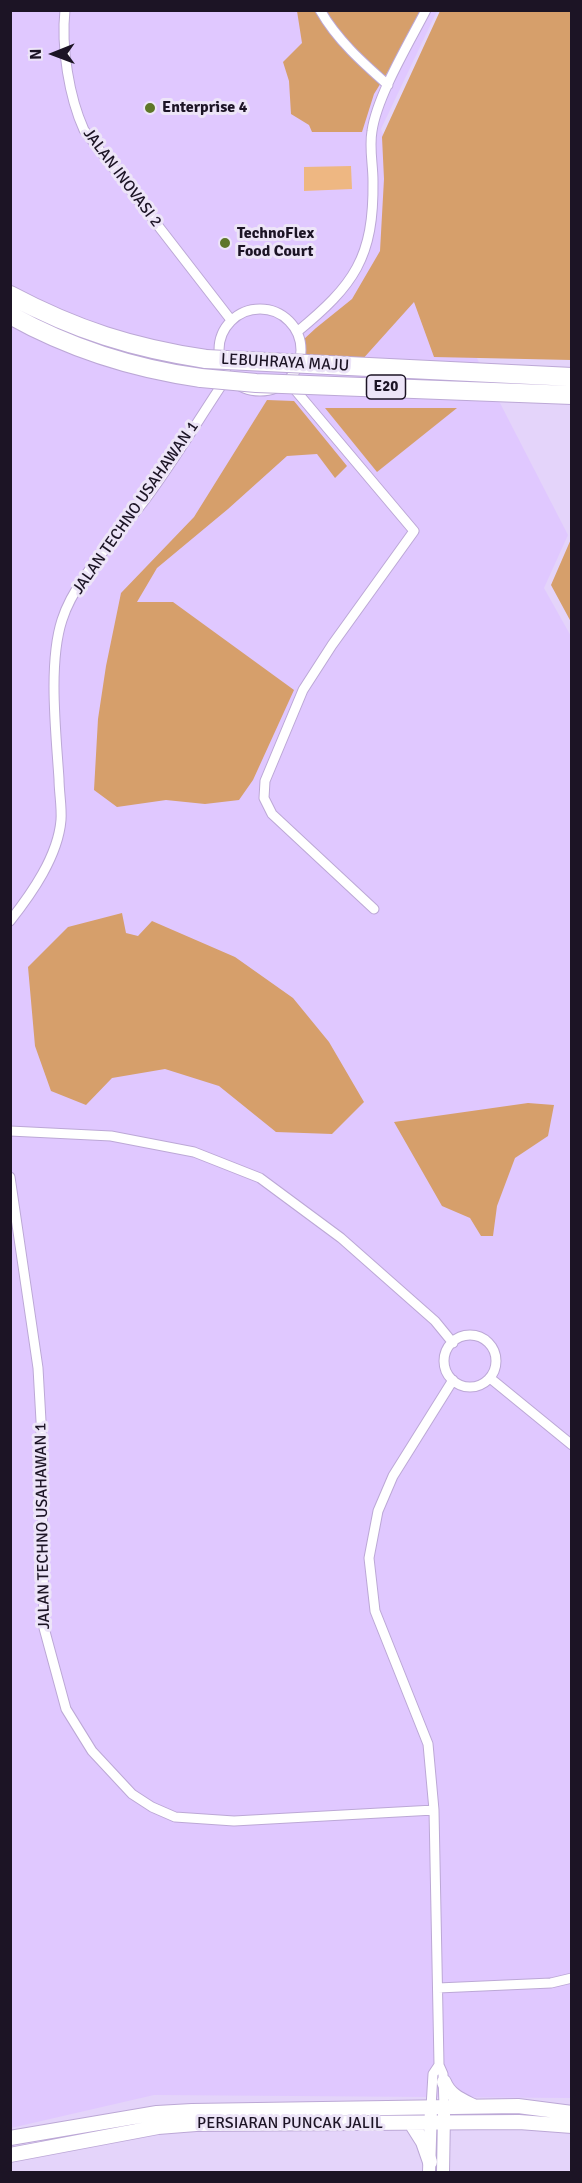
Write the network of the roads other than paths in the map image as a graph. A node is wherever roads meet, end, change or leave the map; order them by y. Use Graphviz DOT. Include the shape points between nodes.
graph roads {
  1 [pos="320,10"];
  2 [pos="426,10"];
  3 [pos="64,12"];
  4 [pos="388,85"];
  5 [pos="10,296"];
  6 [pos="10,315"];
  7 [pos="231,320"];
  8 [pos="297,332"];
  9 [pos="228,375"];
  10 [pos="572,377"];
  11 [pos="287,381"];
  12 [pos="572,395"];
  13 [pos="374,909"];
  14 [pos="10,921"];
  15 [pos="10,1131"];
  16 [pos="10,1177"];
  17 [pos="453,1343"];
  18 [pos="490,1378"];
  19 [pos="453,1380"];
  20 [pos="572,1445"];
  21 [pos="434,1810"];
  22 [pos="572,1978"];
  23 [pos="438,1988"];
  24 [pos="439,2065"];
  25 [pos="444,2082"];
  26 [pos="437,2107"];
  27 [pos="474,2107"];
  28 [pos="572,2113"];
  29 [pos="411,2123"];
  30 [pos="437,2123"];
  31 [pos="572,2126"];
  32 [pos="10,2138"];
  33 [pos="10,2155"];
  34 [pos="430,2167"];
  35 [pos="443,2172"];
  1 -- 4 [label="street" via="360,60"];
  2 -- 4 [label="street"];
  3 -- 7 [label="street, JALAN INOVASI 2" via="71,85 84,130"];
  4 -- 8 [label="street" via="372,131 372,213 363,256 335,299"];
  5 -- 10 [label="highway, LEBUHRAYA MAJU / E20, bridge" via="95,334 191,357"];
  6 -- 12 [label="highway, LEBUHRAYA MAJU / E20, bridge" via="93,352 186,376 256,383"];
  7 -- 8 [label="street" via="246,311 271,310 286,318"];
  7 -- 9 [label="street" via="219,353"];
  8 -- 11 [label="street" via="300,358"];
  9 -- 11 [label="street" via="256,391"];
  9 -- 14 [label="street, JALAN TECHNO USAHAWAN 1" via="148,496 78,587 62,617 55,656 61,820 55,847 43,873"];
  11 -- 13 [label="street" via="414,531 303,690 265,781 264,798 272,814"];
  15 -- 17 [label="street" via="111,1136 194,1152 260,1178 341,1238 435,1321"];
  16 -- 21 [label="street, JALAN TECHNO USAHAWAN 1" via="38,1368 44,1628 66,1709 92,1751 132,1794 175,1817 234,1821"];
  17 -- 18 [label="street" via="477,1336 491,1346 496,1362"];
  17 -- 19 [label="street" via="447,1350 445,1366"];
  18 -- 19 [label="street" via="476,1387"];
  18 -- 20 [label="street"];
  19 -- 21 [label="street" via="393,1476 378,1511 369,1558 375,1611 428,1744"];
  21 -- 23 [label="street"];
  22 -- 23 [label="street" via="551,1983"];
  23 -- 24 [label="street"];
  24 -- 25 [label="street"];
  24 -- 26 [label="street" via="434,2074"];
  25 -- 26 [label="street"];
  25 -- 27 [label="main road" via="455,2096"];
  26 -- 27 [label="main road, PERSIARAN PUNCAK JALIL"];
  26 -- 30 [label="street"];
  26 -- 32 [label="main road, PERSIARAN PUNCAK JALIL" via="192,2110"];
  27 -- 28 [label="main road, PERSIARAN PUNCAK JALIL" via="518,2106"];
  29 -- 30 [label="main road, PERSIARAN PUNCAK JALIL"];
  29 -- 33 [label="main road, PERSIARAN PUNCAK JALIL" via="158,2127"];
  29 -- 34 [label="main road" via="423,2142"];
  30 -- 31 [label="main road, PERSIARAN PUNCAK JALIL"];
  30 -- 34 [label="street"];
  30 -- 35 [label="street"];
}
